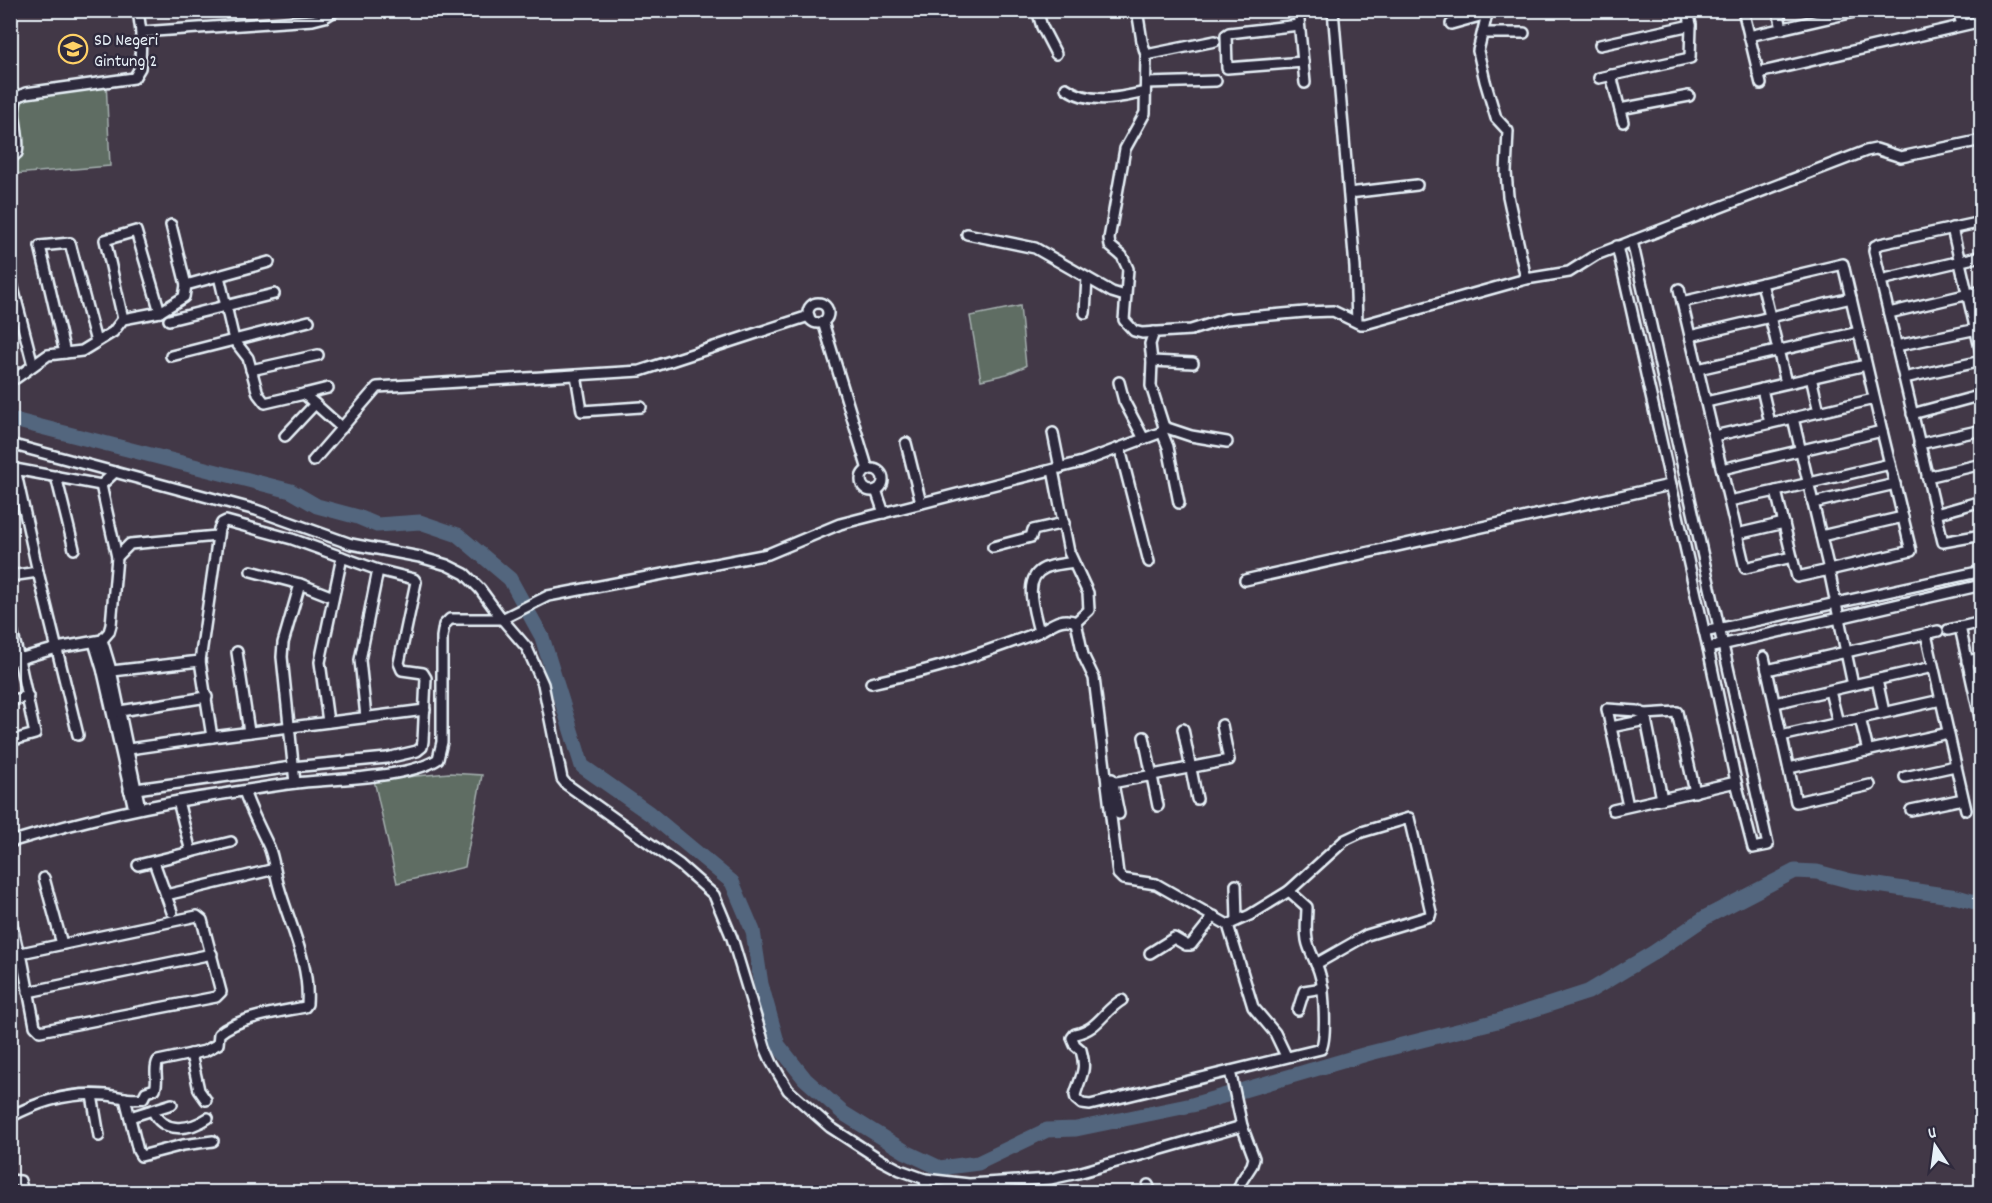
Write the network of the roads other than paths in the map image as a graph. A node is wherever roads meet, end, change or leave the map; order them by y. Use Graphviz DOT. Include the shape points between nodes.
graph roads {
  1 [pos="138,10"];
  2 [pos="336,10"];
  3 [pos="1037,10"];
  4 [pos="1137,10"];
  5 [pos="1298,10"];
  6 [pos="1333,10"];
  7 [pos="1688,10"];
  8 [pos="1743,10"];
  9 [pos="1778,10"];
  10 [pos="1863,10"];
  11 [pos="1958,10"];
  12 [pos="1486,12"];
  13 [pos="1982,21"];
  14 [pos="1451,24"];
  15 [pos="1299,25"];
  16 [pos="1691,25"];
  17 [pos="1962,26"];
  18 [pos="1782,29"];
  19 [pos="141,32"];
  20 [pos="1483,33"];
  21 [pos="1524,33"];
  22 [pos="1749,36"];
  23 [pos="1215,41"];
  24 [pos="1600,45"];
  25 [pos="1056,54"];
  26 [pos="1146,55"];
  27 [pos="1303,62"];
  28 [pos="1758,73"];
  29 [pos="1611,75"];
  30 [pos="1599,78"];
  31 [pos="1216,81"];
  32 [pos="1305,83"];
  33 [pos="1761,84"];
  34 [pos="1146,87"];
  35 [pos="1066,88"];
  36 [pos="1689,96"];
  37 [pos="1620,109"];
  38 [pos="1623,122"];
  39 [pos="1982,140"];
  40 [pos="10,159"];
  41 [pos="1417,185"];
  42 [pos="1349,193"];
  43 [pos="1982,222"];
  44 [pos="171,225"];
  45 [pos="1952,228"];
  46 [pos="967,234"];
  47 [pos="1632,241"];
  48 [pos="1617,246"];
  49 [pos="1982,256"];
  50 [pos="269,262"];
  51 [pos="1960,262"];
  52 [pos="10,276"];
  53 [pos="219,276"];
  54 [pos="1087,278"];
  55 [pos="1526,279"];
  56 [pos="1881,280"];
  57 [pos="1762,283"];
  58 [pos="186,285"];
  59 [pos="1679,289"];
  60 [pos="1982,291"];
  61 [pos="274,294"];
  62 [pos="1967,294"];
  63 [pos="1125,296"];
  64 [pos="1851,298"];
  65 [pos="1683,302"];
  66 [pos="226,306"];
  67 [pos="160,312"];
  68 [pos="1084,313"];
  69 [pos="1889,313"];
  70 [pos="809,316"];
  71 [pos="1770,317"];
  72 [pos="123,319"];
  73 [pos="169,320"];
  74 [pos="309,321"];
  75 [pos="823,322"];
  76 [pos="1357,322"];
  77 [pos="1978,328"];
  78 [pos="1154,332"];
  79 [pos="1858,332"];
  80 [pos="1690,336"];
  81 [pos="234,340"];
  82 [pos="96,342"];
  83 [pos="1896,346"];
  84 [pos="1778,351"];
  85 [pos="65,353"];
  86 [pos="318,355"];
  87 [pos="171,356"];
  88 [pos="1982,359"];
  89 [pos="1152,361"];
  90 [pos="1193,363"];
  91 [pos="1866,364"];
  92 [pos="33,365"];
  93 [pos="1698,369"];
  94 [pos="251,370"];
  95 [pos="576,375"];
  96 [pos="10,376"];
  97 [pos="1811,378"];
  98 [pos="1904,378"];
  99 [pos="1119,382"];
  100 [pos="1786,383"];
  101 [pos="328,388"];
  102 [pos="1762,389"];
  103 [pos="304,394"];
  104 [pos="1982,395"];
  105 [pos="1874,399"];
  106 [pos="1706,402"];
  107 [pos="315,404"];
  108 [pos="641,407"];
  109 [pos="1819,412"];
  110 [pos="1912,414"];
  111 [pos="1793,418"];
  112 [pos="1770,423"];
  113 [pos="342,428"];
  114 [pos="1163,429"];
  115 [pos="1982,430"];
  116 [pos="1882,431"];
  117 [pos="1053,433"];
  118 [pos="285,436"];
  119 [pos="1714,436"];
  120 [pos="1144,439"];
  121 [pos="1227,442"];
  122 [pos="906,443"];
  123 [pos="10,444"];
  124 [pos="1920,444"];
  125 [pos="1120,449"];
  126 [pos="1801,450"];
  127 [pos="313,461"];
  128 [pos="1890,464"];
  129 [pos="1982,464"];
  130 [pos="13,468"];
  131 [pos="1057,469"];
  132 [pos="1722,469"];
  133 [pos="868,470"];
  134 [pos="1685,472"];
  135 [pos="113,474"];
  136 [pos="57,476"];
  137 [pos="1927,477"];
  138 [pos="1669,480"];
  139 [pos="1809,483"];
  140 [pos="1895,484"];
  141 [pos="101,485"];
  142 [pos="876,490"];
  143 [pos="1776,491"];
  144 [pos="1729,501"];
  145 [pos="1982,501"];
  146 [pos="921,503"];
  147 [pos="1179,503"];
  148 [pos="1813,503"];
  149 [pos="884,513"];
  150 [pos="1936,513"];
  151 [pos="1903,517"];
  152 [pos="1064,523"];
  153 [pos="1784,523"];
  154 [pos="1737,534"];
  155 [pos="1982,535"];
  156 [pos="217,536"];
  157 [pos="1821,536"];
  158 [pos="993,548"];
  159 [pos="74,549"];
  160 [pos="342,556"];
  161 [pos="117,557"];
  162 [pos="1792,557"];
  163 [pos="1073,562"];
  164 [pos="1149,562"];
  165 [pos="378,570"];
  166 [pos="1829,570"];
  167 [pos="1982,571"];
  168 [pos="38,572"];
  169 [pos="251,572"];
  170 [pos="10,576"];
  171 [pos="1245,580"];
  172 [pos="300,584"];
  173 [pos="1982,585"];
  174 [pos="333,597"];
  175 [pos="1837,603"];
  176 [pos="1838,617"];
  177 [pos="504,619"];
  178 [pos="1076,622"];
  179 [pos="1982,622"];
  180 [pos="10,623"];
  181 [pos="1960,627"];
  182 [pos="1720,628"];
  183 [pos="1039,632"];
  184 [pos="1704,632"];
  185 [pos="1926,634"];
  186 [pos="98,641"];
  187 [pos="1724,644"];
  188 [pos="57,648"];
  189 [pos="1708,648"];
  190 [pos="237,652"];
  191 [pos="1846,652"];
  192 [pos="1764,657"];
  193 [pos="1982,658"];
  194 [pos="15,660"];
  195 [pos="200,661"];
  196 [pos="1967,661"];
  197 [pos="1933,667"];
  198 [pos="1767,670"];
  199 [pos="107,671"];
  200 [pos="1877,680"];
  201 [pos="871,683"];
  202 [pos="1853,685"];
  203 [pos="1830,691"];
  204 [pos="1978,691"];
  205 [pos="28,696"];
  206 [pos="207,697"];
  207 [pos="1941,700"];
  208 [pos="10,701"];
  209 [pos="1775,703"];
  210 [pos="424,710"];
  211 [pos="116,712"];
  212 [pos="1884,712"];
  213 [pos="366,717"];
  214 [pos="1646,717"];
  215 [pos="1860,718"];
  216 [pos="328,722"];
  217 [pos="1838,723"];
  218 [pos="1222,725"];
  219 [pos="1981,726"];
  220 [pos="1611,727"];
  221 [pos="288,729"];
  222 [pos="1183,729"];
  223 [pos="249,732"];
  224 [pos="1948,733"];
  225 [pos="78,735"];
  226 [pos="1781,736"];
  227 [pos="212,737"];
  228 [pos="1144,737"];
  229 [pos="10,741"];
  230 [pos="1105,742"];
  231 [pos="124,749"];
  232 [pos="1868,751"];
  233 [pos="1955,766"];
  234 [pos="292,767"];
  235 [pos="1191,768"];
  236 [pos="1789,768"];
  237 [pos="1152,775"];
  238 [pos="1905,777"];
  239 [pos="1736,782"];
  240 [pos="295,783"];
  241 [pos="1110,784"];
  242 [pos="1870,785"];
  243 [pos="132,789"];
  244 [pos="244,791"];
  245 [pos="1695,792"];
  246 [pos="1197,799"];
  247 [pos="1662,799"];
  248 [pos="1963,799"];
  249 [pos="178,801"];
  250 [pos="1158,806"];
  251 [pos="1628,806"];
  252 [pos="137,809"];
  253 [pos="1613,810"];
  254 [pos="1911,810"];
  255 [pos="1966,810"];
  256 [pos="1119,814"];
  257 [pos="10,842"];
  258 [pos="231,842"];
  259 [pos="191,852"];
  260 [pos="154,862"];
  261 [pos="138,865"];
  262 [pos="271,870"];
  263 [pos="44,878"];
  264 [pos="1236,885"];
  265 [pos="1289,891"];
  266 [pos="166,895"];
  267 [pos="172,912"];
  268 [pos="10,916"];
  269 [pos="1214,916"];
  270 [pos="1233,923"];
  271 [pos="62,944"];
  272 [pos="16,948"];
  273 [pos="1150,953"];
  274 [pos="212,954"];
  275 [pos="1316,964"];
  276 [pos="1323,988"];
  277 [pos="28,992"];
  278 [pos="1122,1000"];
  279 [pos="1298,1010"];
  280 [pos="191,1054"];
  281 [pos="1286,1056"];
  282 [pos="1231,1075"];
  283 [pos="92,1095"];
  284 [pos="125,1098"];
  285 [pos="206,1100"];
  286 [pos="172,1104"];
  287 [pos="153,1111"];
  288 [pos="10,1117"];
  289 [pos="130,1117"];
  290 [pos="208,1118"];
  291 [pos="1242,1126"];
  292 [pos="99,1136"];
  293 [pos="213,1141"];
  294 [pos="925,1179"];
  295 [pos="10,1180"];
  296 [pos="23,1192"];
  297 [pos="927,1192"];
  298 [pos="1237,1192"];
  1 -- 19 [label="street"];
  2 -- 19 [label="street" via="313,20"];
  3 -- 25 [label="street" via="1041,27"];
  4 -- 26 [label="street"];
  5 -- 15 [label="street"];
  6 -- 42 [label="street"];
  7 -- 16 [label="street"];
  8 -- 22 [label="street"];
  9 -- 18 [label="street"];
  10 -- 18 [label="street"];
  11 -- 17 [label="street"];
  12 -- 14 [label="street"];
  12 -- 20 [label="street"];
  13 -- 17 [label="street"];
  15 -- 27 [label="street"];
  15 -- 27 [label="street" via="1229,33 1227,68"];
  16 -- 24 [label="street"];
  16 -- 29 [label="street" via="1690,58"];
  17 -- 28 [label="street"];
  18 -- 22 [label="street"];
  19 -- 40 [label="street" via="140,68 135,78 17,97 19,147"];
  20 -- 21 [label="street"];
  20 -- 55 [label="street" via="1478,51 1496,118 1508,131 1508,196"];
  22 -- 28 [label="street"];
  23 -- 26 [label="street"];
  26 -- 34 [label="street"];
  27 -- 32 [label="street"];
  28 -- 33 [label="street"];
  29 -- 30 [label="street"];
  29 -- 37 [label="street"];
  31 -- 34 [label="street"];
  34 -- 35 [label="street" via="1100,99 1080,97"];
  34 -- 63 [label="street" via="1144,117 1125,149 1110,230 1110,246 1122,256 1128,269"];
  36 -- 37 [label="street"];
  37 -- 38 [label="street"];
  39 -- 47 [label="street" via="1901,157 1876,149 1866,151"];
  41 -- 42 [label="street"];
  42 -- 76 [label="street"];
  43 -- 45 [label="street"];
  44 -- 58 [label="street"];
  45 -- 51 [label="street"];
  45 -- 56 [label="street" via="1875,246"];
  46 -- 54 [label="street" via="1035,248"];
  47 -- 48 [label="street"];
  47 -- 134 [label="street"];
  48 -- 55 [label="street" via="1569,272"];
  48 -- 138 [label="street"];
  49 -- 51 [label="street"];
  50 -- 53 [label="street"];
  51 -- 56 [label="street"];
  51 -- 62 [label="street"];
  52 -- 92 [label="street"];
  53 -- 58 [label="street"];
  53 -- 66 [label="street"];
  54 -- 63 [label="street"];
  54 -- 68 [label="street"];
  55 -- 76 [label="street" via="1365,324"];
  56 -- 69 [label="street"];
  57 -- 64 [label="street" via="1843,264"];
  57 -- 65 [label="street"];
  57 -- 71 [label="street"];
  58 -- 67 [label="street" via="184,297"];
  59 -- 65 [label="street"];
  60 -- 62 [label="street"];
  61 -- 66 [label="street"];
  62 -- 69 [label="street"];
  62 -- 77 [label="street"];
  63 -- 78 [label="street" via="1126,324 1134,331"];
  64 -- 71 [label="street"];
  64 -- 79 [label="street"];
  65 -- 80 [label="street"];
  66 -- 73 [label="street"];
  66 -- 81 [label="street"];
  67 -- 72 [label="street"];
  67 -- 72 [label="street" via="136,231 105,240"];
  69 -- 83 [label="street"];
  70 -- 75 [label="street"];
  70 -- 75 [label="street" via="811,306 820,303 828,313"];
  70 -- 95 [label="street" via="640,371"];
  71 -- 80 [label="street"];
  71 -- 84 [label="street"];
  72 -- 82 [label="street"];
  74 -- 81 [label="street"];
  75 -- 133 [label="street"];
  76 -- 78 [label="street" via="1333,311 1305,312 1226,319 1191,330"];
  77 -- 83 [label="street"];
  77 -- 88 [label="street"];
  78 -- 89 [label="street" via="1150,344"];
  79 -- 84 [label="street"];
  79 -- 91 [label="street"];
  80 -- 93 [label="street"];
  81 -- 87 [label="street"];
  81 -- 94 [label="street" via="248,358"];
  82 -- 85 [label="street" via="82,351"];
  82 -- 85 [label="street" via="70,243 40,246"];
  83 -- 98 [label="street"];
  84 -- 93 [label="street"];
  84 -- 100 [label="street"];
  85 -- 92 [label="street" via="48,355"];
  86 -- 94 [label="street"];
  88 -- 98 [label="street"];
  89 -- 90 [label="street"];
  89 -- 114 [label="street" via="1151,386"];
  91 -- 97 [label="street"];
  91 -- 105 [label="street"];
  92 -- 96 [label="street" via="16,378"];
  93 -- 106 [label="street"];
  94 -- 103 [label="street" via="265,403"];
  95 -- 108 [label="street" via="582,411"];
  95 -- 113 [label="street" via="377,387"];
  97 -- 100 [label="street"];
  97 -- 109 [label="street"];
  98 -- 110 [label="street"];
  99 -- 120 [label="street" via="1124,401"];
  100 -- 102 [label="street"];
  101 -- 103 [label="street"];
  102 -- 106 [label="street"];
  102 -- 112 [label="street"];
  103 -- 107 [label="street"];
  104 -- 110 [label="street"];
  105 -- 109 [label="street"];
  105 -- 116 [label="street"];
  106 -- 119 [label="street"];
  107 -- 113 [label="street"];
  107 -- 118 [label="street"];
  109 -- 111 [label="street"];
  110 -- 124 [label="street"];
  111 -- 112 [label="street"];
  111 -- 126 [label="street"];
  112 -- 119 [label="street"];
  113 -- 127 [label="street"];
  114 -- 120 [label="street"];
  114 -- 121 [label="street"];
  114 -- 147 [label="street"];
  115 -- 124 [label="street"];
  116 -- 126 [label="street"];
  116 -- 128 [label="street"];
  117 -- 131 [label="street"];
  119 -- 132 [label="street"];
  120 -- 125 [label="street"];
  122 -- 146 [label="street"];
  123 -- 135 [label="street"];
  124 -- 137 [label="street"];
  125 -- 131 [label="street"];
  125 -- 164 [label="street"];
  126 -- 132 [label="street"];
  126 -- 139 [label="street"];
  128 -- 139 [label="street"];
  128 -- 140 [label="street"];
  129 -- 137 [label="street"];
  130 -- 136 [label="street"];
  130 -- 168 [label="street"];
  131 -- 146 [label="street"];
  131 -- 152 [label="street"];
  132 -- 144 [label="street"];
  133 -- 142 [label="street" via="875,470 882,478"];
  133 -- 142 [label="street" via="861,478 862,486"];
  134 -- 138 [label="street"];
  134 -- 182 [label="street"];
  135 -- 141 [label="street"];
  135 -- 177 [label="street" via="256,510 351,544 447,565 471,579"];
  136 -- 141 [label="street"];
  136 -- 159 [label="street"];
  137 -- 150 [label="street"];
  138 -- 171 [label="street"];
  138 -- 184 [label="street"];
  139 -- 143 [label="street"];
  139 -- 148 [label="street"];
  140 -- 148 [label="street"];
  140 -- 151 [label="street"];
  141 -- 161 [label="street"];
  142 -- 149 [label="street"];
  143 -- 144 [label="street"];
  143 -- 153 [label="street"];
  144 -- 154 [label="street"];
  145 -- 150 [label="street"];
  146 -- 149 [label="street"];
  148 -- 157 [label="street"];
  149 -- 177 [label="street" via="832,527 758,556 546,596"];
  150 -- 155 [label="street" via="1943,542"];
  151 -- 157 [label="street"];
  151 -- 166 [label="street" via="1911,551"];
  152 -- 158 [label="street" via="1033,530 1031,537"];
  152 -- 163 [label="street"];
  153 -- 154 [label="street"];
  153 -- 162 [label="street"];
  154 -- 162 [label="street" via="1745,568"];
  156 -- 160 [label="street" via="220,525 228,520"];
  156 -- 161 [label="street" via="129,544"];
  156 -- 195 [label="street"];
  157 -- 166 [label="street"];
  160 -- 165 [label="street"];
  160 -- 174 [label="street"];
  161 -- 186 [label="street" via="111,625"];
  162 -- 166 [label="street" via="1797,578"];
  163 -- 178 [label="street" via="1088,593 1089,606"];
  163 -- 183 [label="street" via="1046,567 1033,579 1031,589"];
  165 -- 210 [label="street" via="415,580 399,663 402,670 425,676"];
  165 -- 213 [label="street" via="360,660"];
  166 -- 175 [label="street"];
  167 -- 175 [label="street"];
  168 -- 170 [label="street"];
  168 -- 188 [label="street"];
  169 -- 172 [label="street"];
  172 -- 174 [label="street"];
  172 -- 221 [label="street" via="283,643"];
  173 -- 176 [label="street"];
  174 -- 216 [label="street" via="320,662"];
  175 -- 176 [label="street"];
  175 -- 182 [label="street"];
  176 -- 187 [label="street"];
  176 -- 191 [label="street"];
  177 -- 240 [label="street" via="455,618 444,625 442,742 438,759 422,768"];
  177 -- 294 [label="street" via="527,648 538,670 562,779 681,865 714,895 732,938 765,1047 788,1090 818,1118 856,1144 890,1165"];
  178 -- 183 [label="street" via="1060,620"];
  178 -- 241 [label="street" via="1083,655 1094,678"];
  179 -- 181 [label="street"];
  180 -- 194 [label="street"];
  181 -- 185 [label="street"];
  181 -- 196 [label="street"];
  182 -- 184 [label="street"];
  182 -- 187 [label="street"];
  183 -- 201 [label="street" via="950,663"];
  184 -- 189 [label="street"];
  185 -- 191 [label="street"];
  185 -- 197 [label="street"];
  186 -- 188 [label="street"];
  186 -- 199 [label="street"];
  187 -- 189 [label="street"];
  187 -- 239 [label="street" via="1768,845 1753,848"];
  188 -- 194 [label="street"];
  188 -- 225 [label="street"];
  189 -- 239 [label="street"];
  190 -- 223 [label="street"];
  191 -- 198 [label="street"];
  191 -- 202 [label="street"];
  192 -- 198 [label="street"];
  193 -- 196 [label="street"];
  194 -- 205 [label="street"];
  195 -- 199 [label="street"];
  195 -- 206 [label="street"];
  196 -- 204 [label="street"];
  197 -- 200 [label="street"];
  197 -- 207 [label="street"];
  198 -- 209 [label="street"];
  199 -- 211 [label="street"];
  200 -- 202 [label="street"];
  200 -- 212 [label="street"];
  202 -- 203 [label="street"];
  203 -- 209 [label="street"];
  203 -- 217 [label="street"];
  204 -- 219 [label="street"];
  205 -- 208 [label="street"];
  205 -- 229 [label="street" via="35,734"];
  206 -- 211 [label="street"];
  206 -- 227 [label="street"];
  207 -- 212 [label="street"];
  207 -- 224 [label="street"];
  209 -- 226 [label="street"];
  210 -- 213 [label="street"];
  210 -- 234 [label="street" via="422,747 417,751 387,758"];
  211 -- 231 [label="street"];
  212 -- 215 [label="street"];
  213 -- 216 [label="street"];
  214 -- 220 [label="street"];
  214 -- 220 [label="street" via="1637,711 1607,709"];
  214 -- 245 [label="street" via="1677,712"];
  214 -- 247 [label="street"];
  215 -- 217 [label="street"];
  215 -- 232 [label="street"];
  216 -- 221 [label="street"];
  217 -- 226 [label="street"];
  218 -- 235 [label="street" via="1229,760"];
  220 -- 251 [label="street"];
  221 -- 223 [label="street"];
  221 -- 234 [label="street"];
  222 -- 235 [label="street"];
  223 -- 227 [label="street"];
  224 -- 232 [label="street"];
  224 -- 233 [label="street"];
  226 -- 236 [label="street"];
  227 -- 231 [label="street"];
  228 -- 237 [label="street"];
  230 -- 241 [label="street"];
  231 -- 243 [label="street"];
  232 -- 236 [label="street"];
  233 -- 238 [label="street"];
  233 -- 248 [label="street"];
  234 -- 240 [label="street"];
  234 -- 243 [label="street"];
  235 -- 237 [label="street"];
  235 -- 246 [label="street"];
  236 -- 242 [label="street" via="1796,802"];
  237 -- 241 [label="street"];
  237 -- 250 [label="street"];
  239 -- 245 [label="street"];
  240 -- 244 [label="street"];
  241 -- 256 [label="street"];
  241 -- 269 [label="street" via="1119,876 1149,882"];
  243 -- 252 [label="street"];
  244 -- 249 [label="street"];
  244 -- 280 [label="street" via="269,848 300,952 308,1004 240,1023 219,1034 217,1046"];
  245 -- 247 [label="street"];
  247 -- 251 [label="street"];
  248 -- 254 [label="street"];
  248 -- 255 [label="street"];
  249 -- 252 [label="street"];
  249 -- 259 [label="street"];
  251 -- 253 [label="street"];
  252 -- 257 [label="street"];
  258 -- 259 [label="street"];
  259 -- 260 [label="street"];
  260 -- 261 [label="street"];
  260 -- 266 [label="street"];
  262 -- 266 [label="street"];
  263 -- 271 [label="street"];
  264 -- 270 [label="street"];
  265 -- 270 [label="street"];
  265 -- 275 [label="street" via="1306,907 1307,942"];
  265 -- 275 [label="street" via="1345,840 1409,818 1431,915 1367,934"];
  266 -- 267 [label="street"];
  268 -- 272 [label="street"];
  269 -- 270 [label="street"];
  269 -- 273 [label="street" via="1191,945 1174,938"];
  270 -- 281 [label="street" via="1253,1007 1275,1033"];
  271 -- 272 [label="street"];
  271 -- 274 [label="street" via="197,916 202,920"];
  272 -- 277 [label="street"];
  274 -- 277 [label="street"];
  274 -- 277 [label="street" via="221,992 216,997 40,1031 35,1026"];
  275 -- 276 [label="street"];
  276 -- 279 [label="street" via="1304,991"];
  276 -- 281 [label="street" via="1325,1032 1321,1049"];
  278 -- 282 [label="street" via="1095,1026 1072,1038 1084,1060 1075,1095 1082,1104"];
  280 -- 284 [label="street" via="157,1061 155,1089 139,1099"];
  280 -- 285 [label="street" via="199,1090"];
  281 -- 282 [label="street"];
  282 -- 291 [label="street"];
  283 -- 284 [label="street"];
  283 -- 288 [label="street" via="41,1103"];
  283 -- 292 [label="street"];
  284 -- 289 [label="street"];
  286 -- 287 [label="street"];
  287 -- 289 [label="street"];
  287 -- 290 [label="street" via="160,1122 173,1128 187,1128"];
  289 -- 293 [label="street" via="141,1156 183,1144"];
  291 -- 294 [label="street" via="1050,1179 969,1184"];
  291 -- 298 [label="street" via="1254,1158"];
  294 -- 297 [label="street"];
  295 -- 296 [label="street" via="20,1181"];
}
